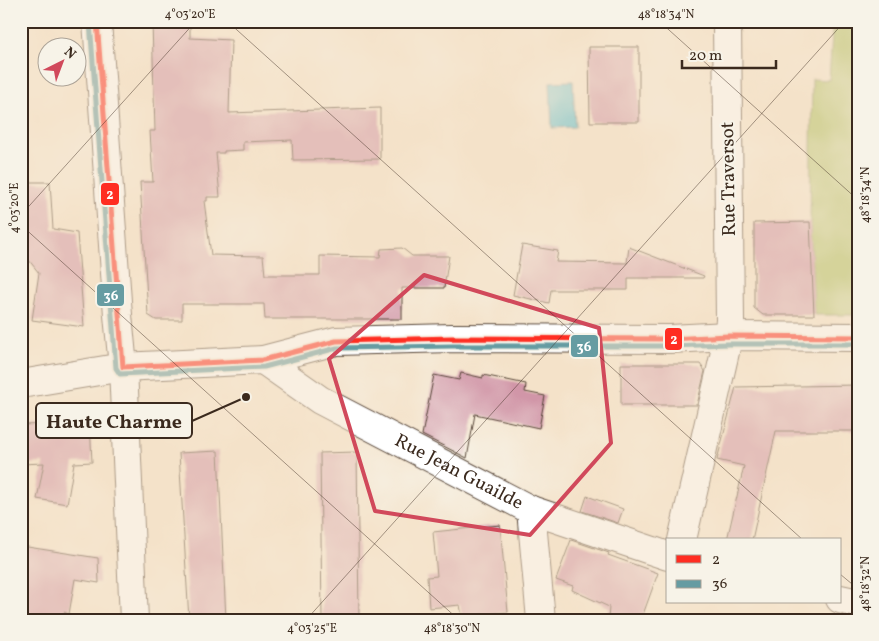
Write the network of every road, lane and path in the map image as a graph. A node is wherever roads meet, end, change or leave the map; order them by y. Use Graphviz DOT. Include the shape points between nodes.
graph roads {
  1 [pos="97,21"];
  2 [pos="727,21"];
  3 [pos="728,336"];
  4 [pos="858,337"];
  5 [pos="263,360"];
  6 [pos="123,367"];
  7 [pos="21,384"];
  8 [pos="531,510"];
  9 [pos="682,538"];
  10 [pos="666,555"];
  11 [pos="842,599"];
  12 [pos="858,603"];
  13 [pos="134,620"];
  14 [pos="541,620"];
  1 -- 6 [label="street"];
  2 -- 3 [label="street, Rue Traversot"];
  3 -- 4 [label="street"];
  3 -- 5 [label="street" via="336,341"];
  3 -- 9 [label="street"];
  5 -- 6 [label="street"];
  5 -- 8 [label="street, Rue Jean Guailde" via="320,400"];
  6 -- 7 [label="street"];
  6 -- 13 [label="street"];
  8 -- 10 [label="street, Rue Jean Guailde"];
  8 -- 14 [label="street"];
  11 -- 12 [label="street"];
}
